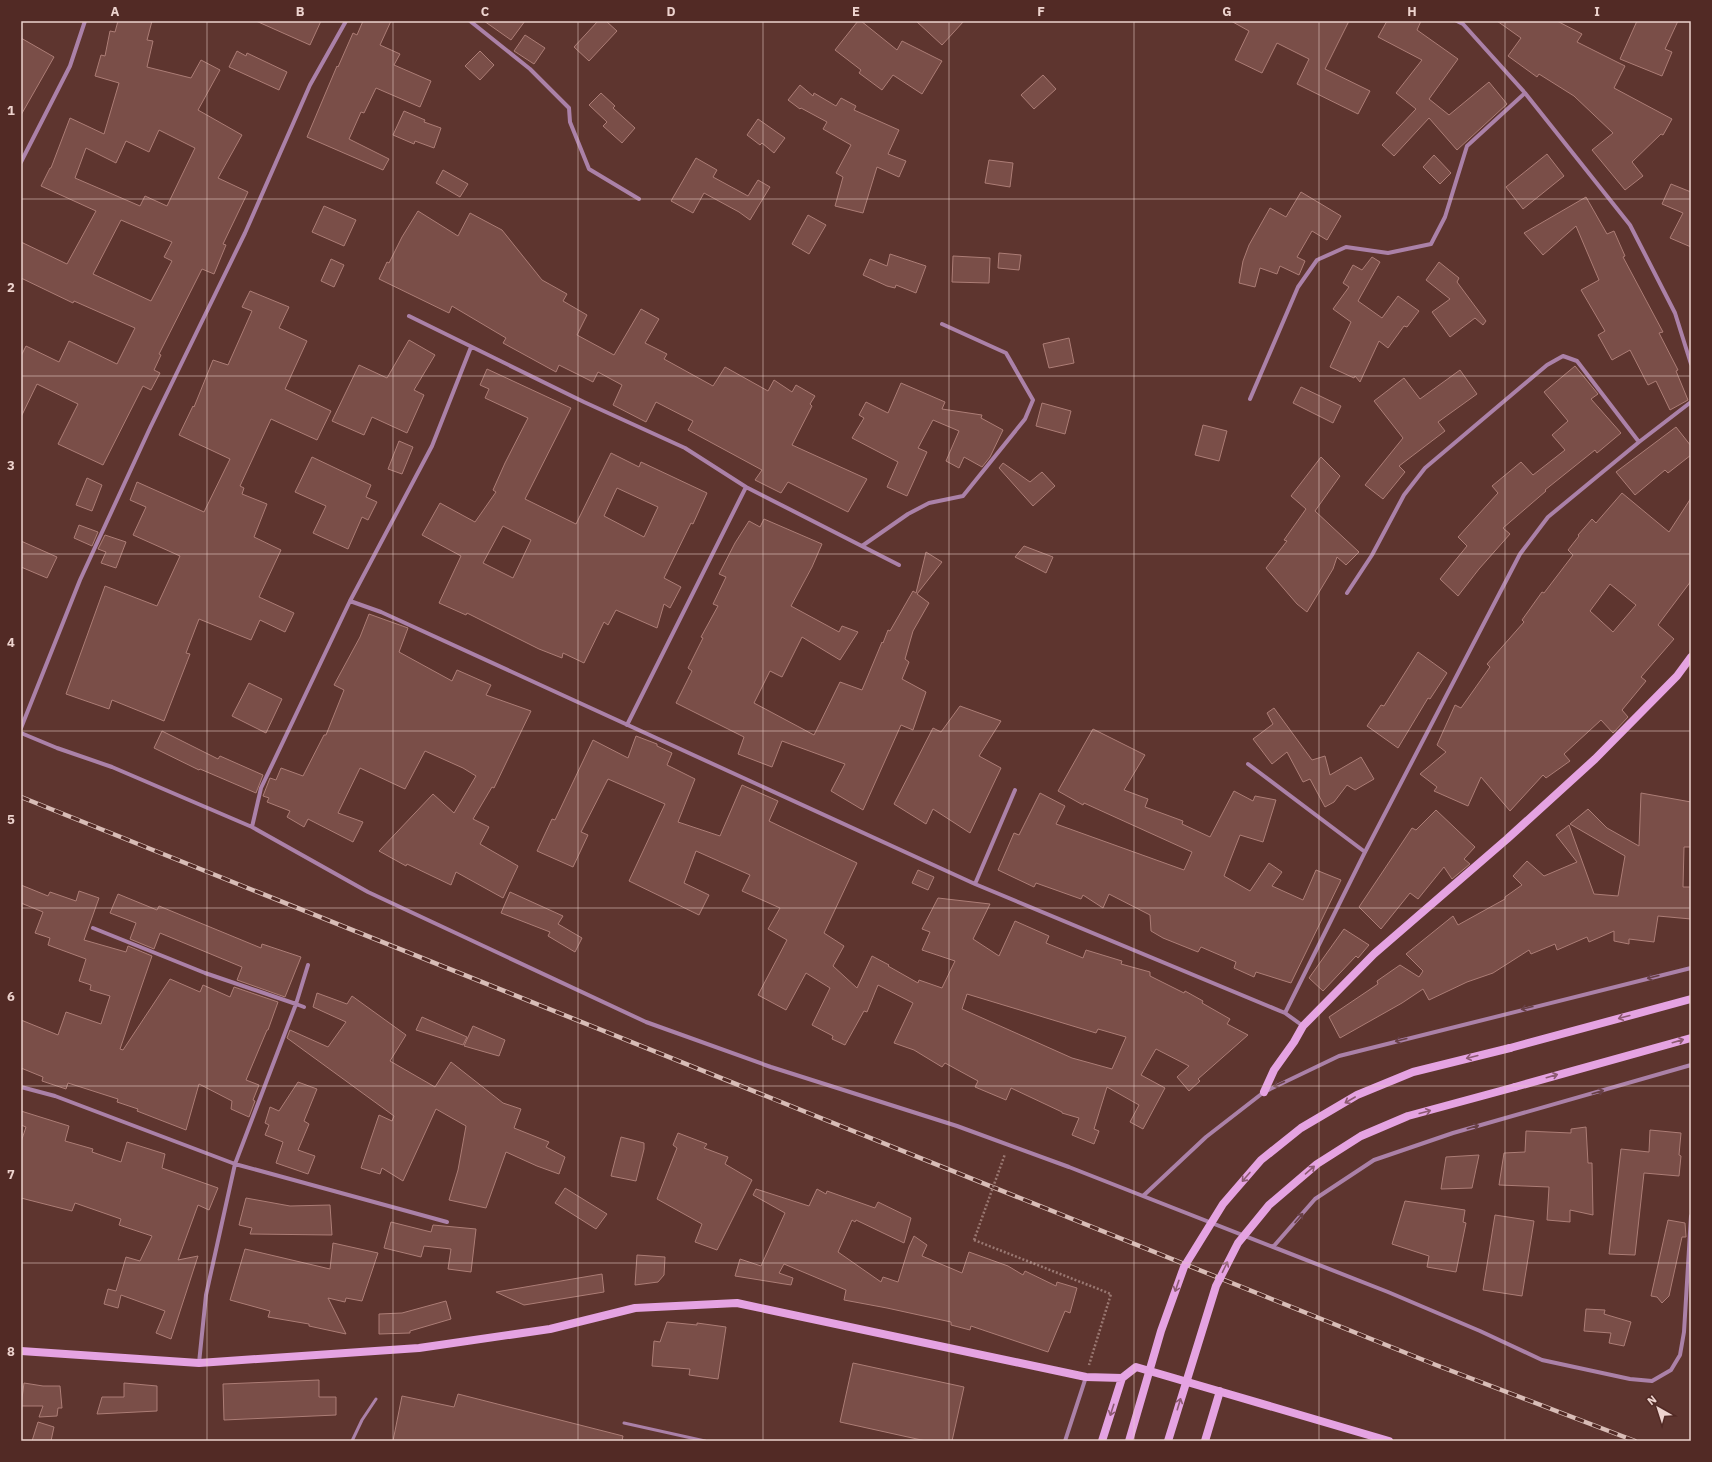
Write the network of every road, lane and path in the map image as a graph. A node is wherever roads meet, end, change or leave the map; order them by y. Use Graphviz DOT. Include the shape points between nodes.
graph roads {
  1 [pos="85,21"];
  2 [pos="346,21"];
  3 [pos="470,21"];
  4 [pos="1457,21"];
  5 [pos="1464,23"];
  6 [pos="1526,93"];
  7 [pos="21,162"];
  8 [pos="639,199"];
  9 [pos="409,316"];
  10 [pos="942,324"];
  11 [pos="470,347"];
  12 [pos="1691,364"];
  13 [pos="1250,399"];
  14 [pos="1691,402"];
  15 [pos="1639,442"];
  16 [pos="746,487"];
  17 [pos="862,546"];
  18 [pos="899,565"];
  19 [pos="1347,593"];
  20 [pos="350,601"];
  21 [pos="1691,657"];
  22 [pos="627,725"];
  23 [pos="21,728"];
  24 [pos="21,733"];
  25 [pos="1248,764"];
  26 [pos="1015,790"];
  27 [pos="252,827"];
  28 [pos="1365,852"];
  29 [pos="975,884"];
  30 [pos="93,928"];
  31 [pos="308,966"];
  32 [pos="1691,968"];
  33 [pos="1691,999"];
  34 [pos="296,1004"];
  35 [pos="304,1007"];
  36 [pos="1285,1013"];
  37 [pos="1303,1026"];
  38 [pos="1691,1038"];
  39 [pos="1691,1065"];
  40 [pos="21,1087"];
  41 [pos="1264,1092"];
  42 [pos="1005,1154"];
  43 [pos="235,1164"];
  44 [pos="1142,1196"];
  45 [pos="1691,1216"];
  46 [pos="447,1222"];
  47 [pos="1273,1247"];
  48 [pos="21,1351"];
  49 [pos="199,1364"];
  50 [pos="1086,1377"];
  51 [pos="1122,1378"];
  52 [pos="1220,1391"];
  53 [pos="376,1399"];
  54 [pos="624,1423"];
  55 [pos="352,1441"];
  56 [pos="705,1441"];
  57 [pos="1065,1441"];
  58 [pos="1102,1441"];
  59 [pos="1129,1441"];
  60 [pos="1168,1441"];
  61 [pos="1205,1441"];
  62 [pos="1389,1441"];
  1 -- 7 [label="street" via="70,66"];
  2 -- 23 [label="street" via="310,85 245,233 90,558"];
  3 -- 8 [label="street" via="530,69 569,108 570,122 589,169"];
  4 -- 5 [label="street"];
  5 -- 6 [label="street"];
  6 -- 12 [label="street" via="1630,225 1675,313"];
  6 -- 13 [label="street" via="1466,146 1445,217 1432,244 1388,253 1346,247 1317,260 1298,287"];
  9 -- 11 [label="street"];
  10 -- 17 [label="street" via="1006,352 1033,400 1025,419 963,496 929,503 908,514"];
  11 -- 16 [label="street" via="684,448"];
  11 -- 20 [label="street" via="432,446"];
  14 -- 15 [label="street"];
  15 -- 19 [label="street" via="1577,361 1563,356 1547,365 1424,468 1404,495 1372,555"];
  15 -- 28 [label="street" via="1548,517 1520,554"];
  16 -- 17 [label="street"];
  16 -- 22 [label="street"];
  17 -- 18 [label="street"];
  20 -- 22 [label="street" via="381,612"];
  20 -- 27 [label="street" via="261,788"];
  21 -- 37 [label="main road" via="1677,676 1595,759 1374,954"];
  22 -- 29 [label="street"];
  24 -- 27 [label="street" via="112,767"];
  25 -- 28 [label="street"];
  26 -- 29 [label="street"];
  27 -- 44 [label="street" via="368,892 646,1022 771,1066 957,1126"];
  28 -- 36 [label="street"];
  29 -- 36 [label="street"];
  30 -- 34 [label="street"];
  31 -- 34 [label="street"];
  32 -- 41 [label="street, one-way" via="1339,1056"];
  33 -- 59 [label="main road, one-way, bridge" via="1413,1072 1357,1095 1301,1128 1261,1160 1223,1204 1184,1267 1161,1331"];
  34 -- 35 [label="street"];
  34 -- 43 [label="street"];
  36 -- 37 [label="street"];
  37 -- 41 [label="main road" via="1274,1070"];
  60 -- 38 [label="main road, one-way, bridge" via="1216,1286 1238,1243 1269,1205 1317,1164 1361,1136 1408,1116"];
  47 -- 39 [label="street, one-way" via="1315,1199 1374,1160 1453,1133"];
  40 -- 43 [label="street" via="55,1096"];
  41 -- 44 [label="street" via="1206,1137"];
  42 -- 50 [label="path, bridge" via="974,1240 1111,1294"];
  43 -- 46 [label="street"];
  43 -- 49 [label="street" via="206,1295"];
  44 -- 47 [label="street"];
  45 -- 47 [label="street" via="1684,1332 1680,1355 1671,1370 1652,1381 1630,1379 1542,1360 1388,1292"];
  48 -- 49 [label="main road"];
  49 -- 50 [label="main road" via="419,1348 550,1329 635,1308 737,1303"];
  50 -- 51 [label="main road"];
  50 -- 57 [label="street"];
  51 -- 52 [label="main road" via="1136,1367"];
  51 -- 58 [label="main road, one-way"];
  52 -- 61 [label="main road"];
  52 -- 62 [label="main road"];
  53 -- 55 [label="lane"];
  54 -- 56 [label="lane"];
}
